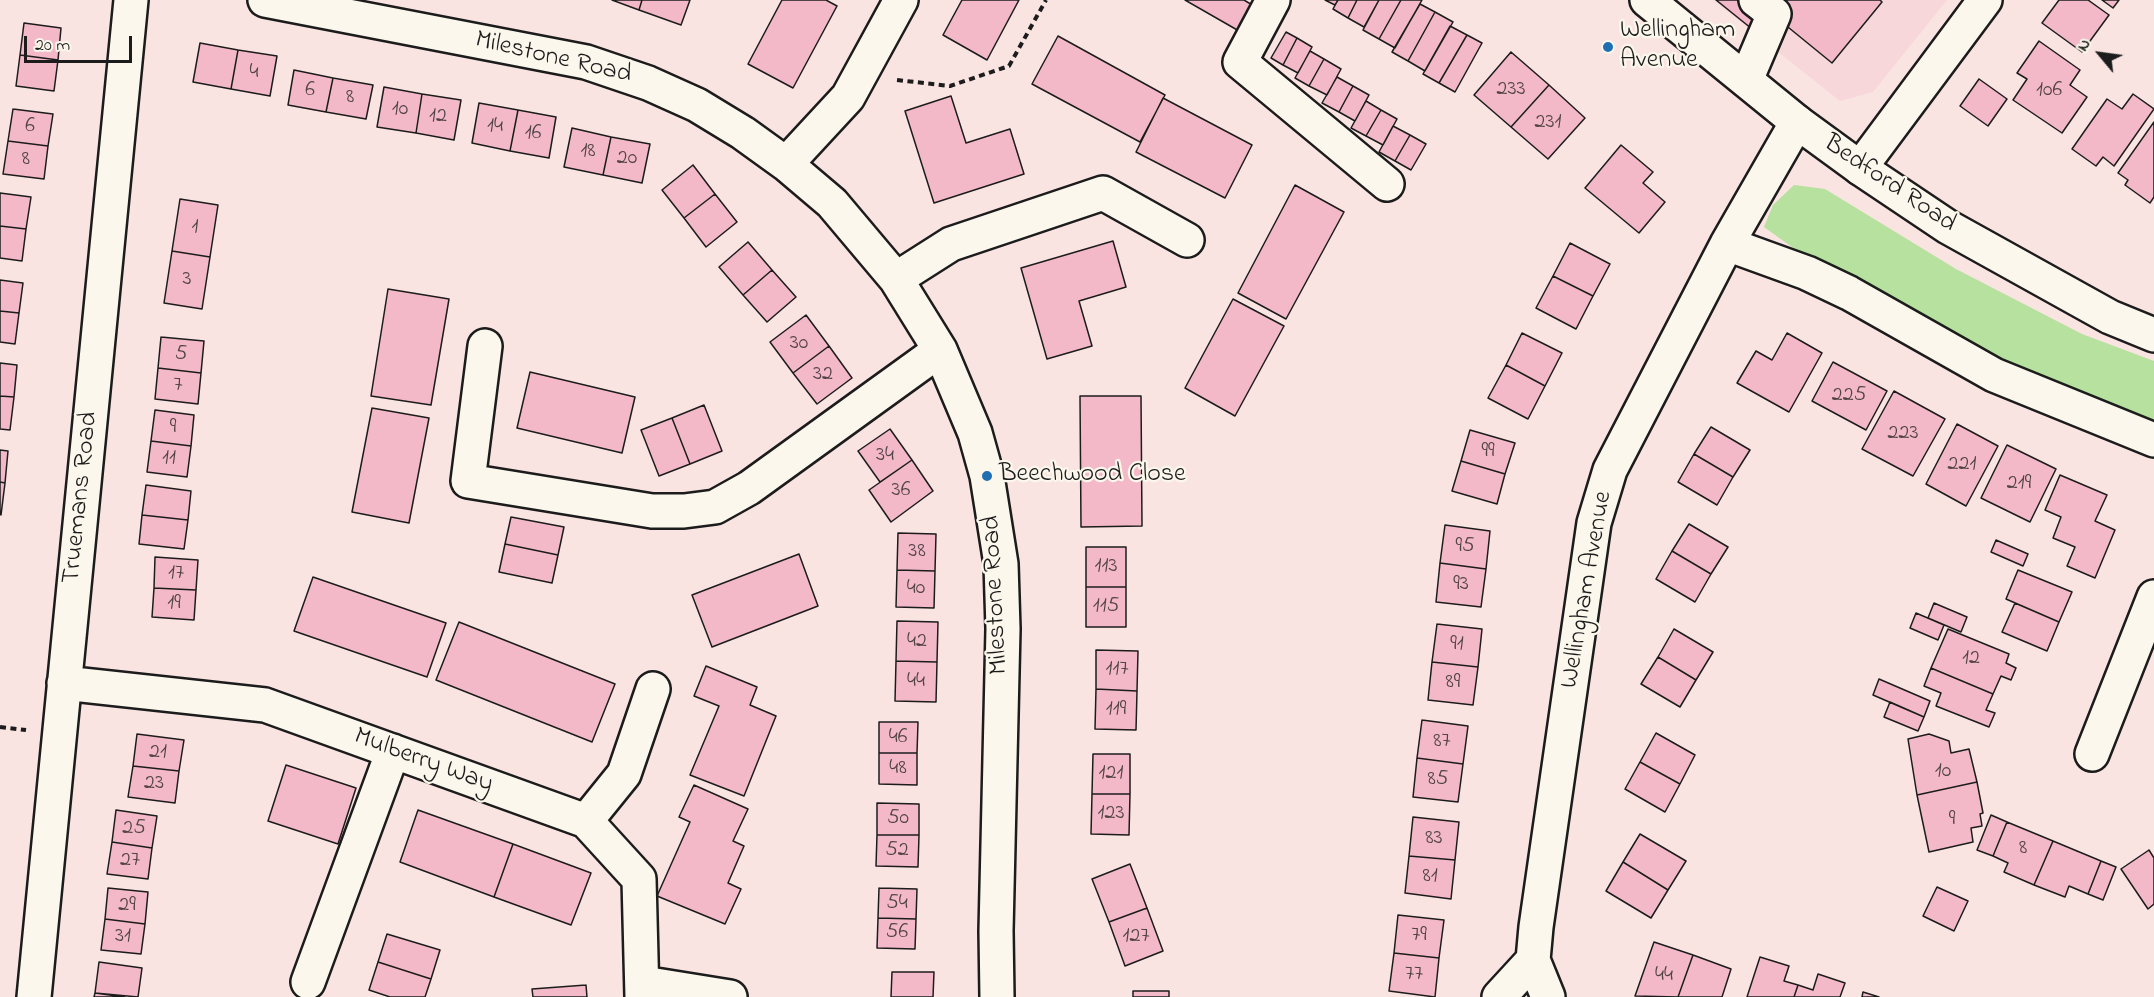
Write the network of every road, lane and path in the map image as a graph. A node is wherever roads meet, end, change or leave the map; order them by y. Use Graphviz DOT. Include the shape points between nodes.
graph roads {
  1 [pos="131,0"];
  2 [pos="265,0"];
  3 [pos="901,0"];
  4 [pos="1046,0"];
  5 [pos="1273,0"];
  6 [pos="1647,0"];
  7 [pos="1756,0"];
  8 [pos="1985,0"];
  9 [pos="893,79"];
  10 [pos="1746,80"];
  11 [pos="1797,122"];
  12 [pos="786,164"];
  13 [pos="1860,168"];
  14 [pos="1387,184"];
  15 [pos="1187,240"];
  16 [pos="1727,244"];
  17 [pos="896,279"];
  18 [pos="2154,335"];
  19 [pos="485,346"];
  20 [pos="940,350"];
  21 [pos="2154,440"];
  22 [pos="2154,597"];
  23 [pos="64,683"];
  24 [pos="653,689"];
  25 [pos="393,751"];
  26 [pos="2092,754"];
  27 [pos="586,821"];
  28 [pos="1533,960"];
  29 [pos="308,982"];
  30 [pos="643,990"];
  31 [pos="34,997"];
  32 [pos="730,997"];
  33 [pos="997,997"];
  34 [pos="1499,997"];
  35 [pos="1548,997"];
  1 -- 23 [label="street, Truemans Road"];
  2 -- 12 [label="street, Milestone Road" via="586,62 697,105"];
  3 -- 12 [label="street" via="848,97"];
  4 -- 9 [label="path" via="1009,66 950,86"];
  5 -- 14 [label="street" via="1240,62"];
  6 -- 10 [label="street, Bedford Road"];
  7 -- 10 [label="street" via="1774,14"];
  8 -- 13 [label="street"];
  10 -- 11 [label="street, Bedford Road"];
  11 -- 13 [label="street, Bedford Road"];
  11 -- 16 [label="street, Wellingham Avenue"];
  12 -- 17 [label="street, Milestone Road" via="832,203"];
  13 -- 18 [label="street, Bedford Road" via="1948,227 2110,317"];
  15 -- 17 [label="street" via="1104,193 951,244"];
  16 -- 21 [label="street" via="1849,293 1994,375"];
  16 -- 28 [label="street, Wellingham Avenue" via="1610,470 1594,523"];
  17 -- 20 [label="street, Milestone Road"];
  19 -- 20 [label="street" via="468,481 652,511 684,512 715,507 749,488"];
  20 -- 33 [label="street, Milestone Road" via="959,391 987,476 1001,564"];
  22 -- 26 [label="street"];
  23 -- 25 [label="street, Mulberry Way" via="265,705"];
  23 -- 31 [label="street, Truemans Road"];
  24 -- 27 [label="street" via="624,774"];
  25 -- 27 [label="street, Mulberry Way"];
  25 -- 29 [label="street"];
  27 -- 30 [label="street, Mulberry Way" via="639,879"];
  28 -- 34 [label="street"];
  28 -- 35 [label="street"];
  30 -- 32 [label="street"];
}
